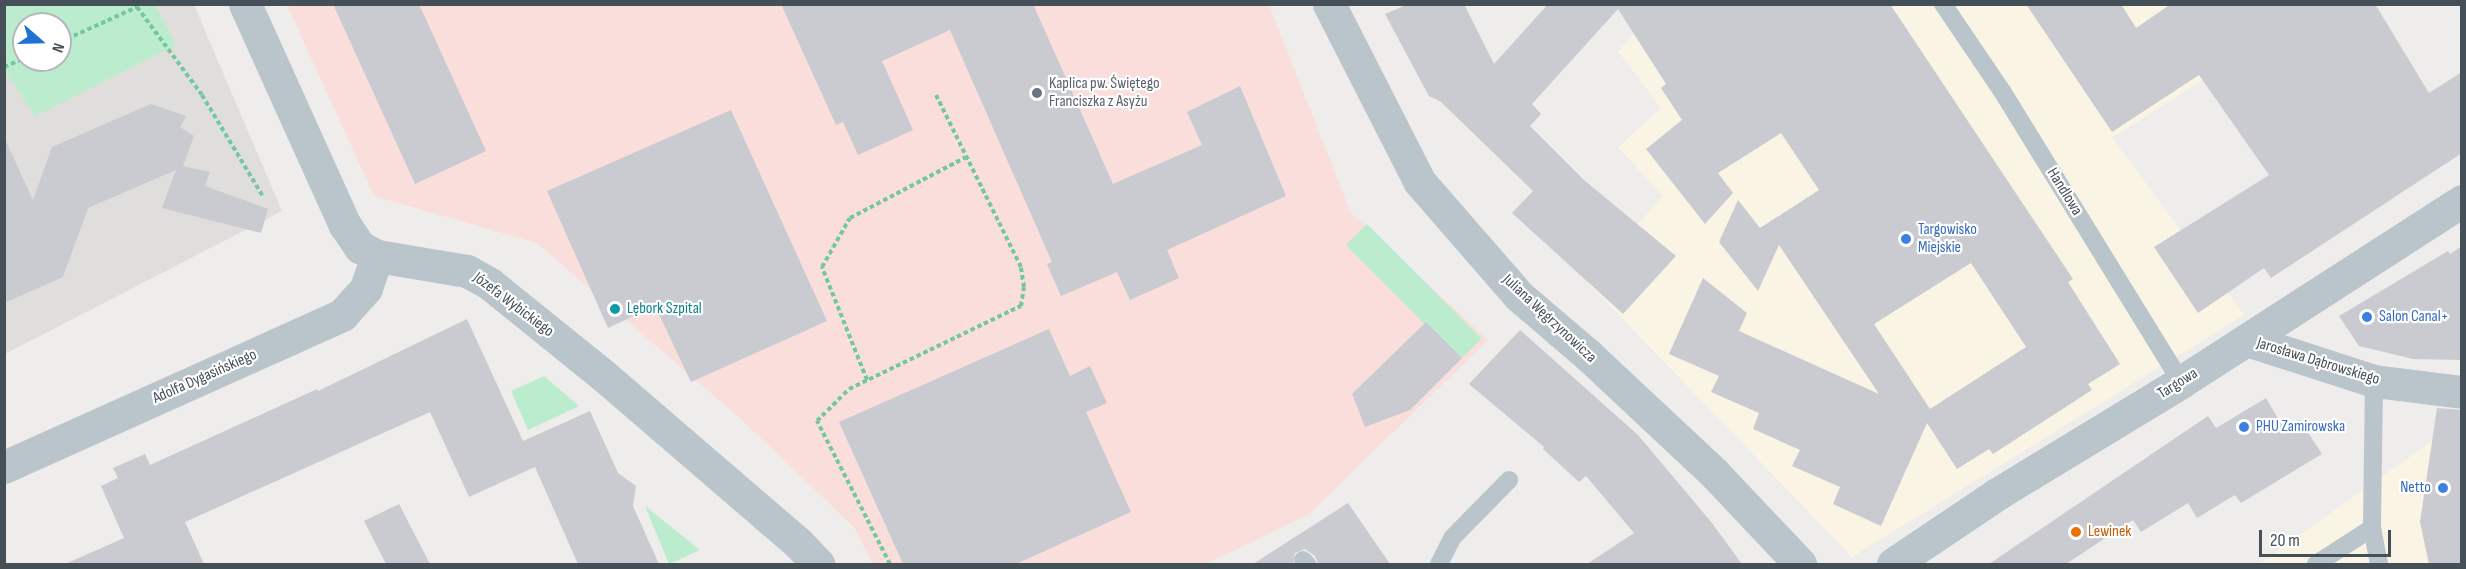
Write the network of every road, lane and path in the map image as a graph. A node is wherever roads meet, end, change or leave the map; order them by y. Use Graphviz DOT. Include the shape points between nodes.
graph roads {
  1 [pos="246,4"];
  2 [pos="1943,4"];
  3 [pos="1331,5"];
  4 [pos="72,37"];
  5 [pos="936,95"];
  6 [pos="966,157"];
  7 [pos="262,195"];
  8 [pos="2462,201"];
  9 [pos="377,256"];
  10 [pos="2247,340"];
  11 [pos="867,380"];
  12 [pos="2374,381"];
  13 [pos="2181,382"];
  14 [pos="2462,392"];
  15 [pos="4,467"];
  16 [pos="1509,480"];
  17 [pos="2372,528"];
  18 [pos="799,558"];
  19 [pos="890,564"];
  20 [pos="1439,564"];
  21 [pos="1800,564"];
  22 [pos="1893,564"];
  23 [pos="2316,564"];
  24 [pos="2379,564"];
  1 -- 9 [label="street, Józefa Wybickiego" via="345,225 360,247"];
  2 -- 13 [label="lane, Handlowa" via="2002,91"];
  3 -- 21 [label="street, Juliana Węgrzynowicza" via="1419,181 1519,296 1715,474"];
  4 -- 7 [label="path" via="137,8 202,95"];
  5 -- 6 [label="path"];
  6 -- 11 [label="path" via="850,218 822,267"];
  6 -- 11 [label="path" via="1021,267 1021,306"];
  8 -- 10 [label="street, Targowa"];
  9 -- 15 [label="street, Adolfa Dygasińskiego" via="366,288 342,315"];
  9 -- 18 [label="street, Józefa Wybickiego" via="467,271 490,284 604,376"];
  10 -- 12 [label="street, Jarosława Dąbrowskiego"];
  10 -- 13 [label="street, Targowa"];
  11 -- 19 [label="path" via="849,389 817,421"];
  12 -- 14 [label="street, Jarosława Dąbrowskiego"];
  12 -- 17 [label="lane"];
  13 -- 22 [label="street, Targowa" via="1997,494"];
  16 -- 20 [label="lane" via="1453,537"];
  17 -- 23 [label="lane"];
  17 -- 24 [label="lane"];
}
